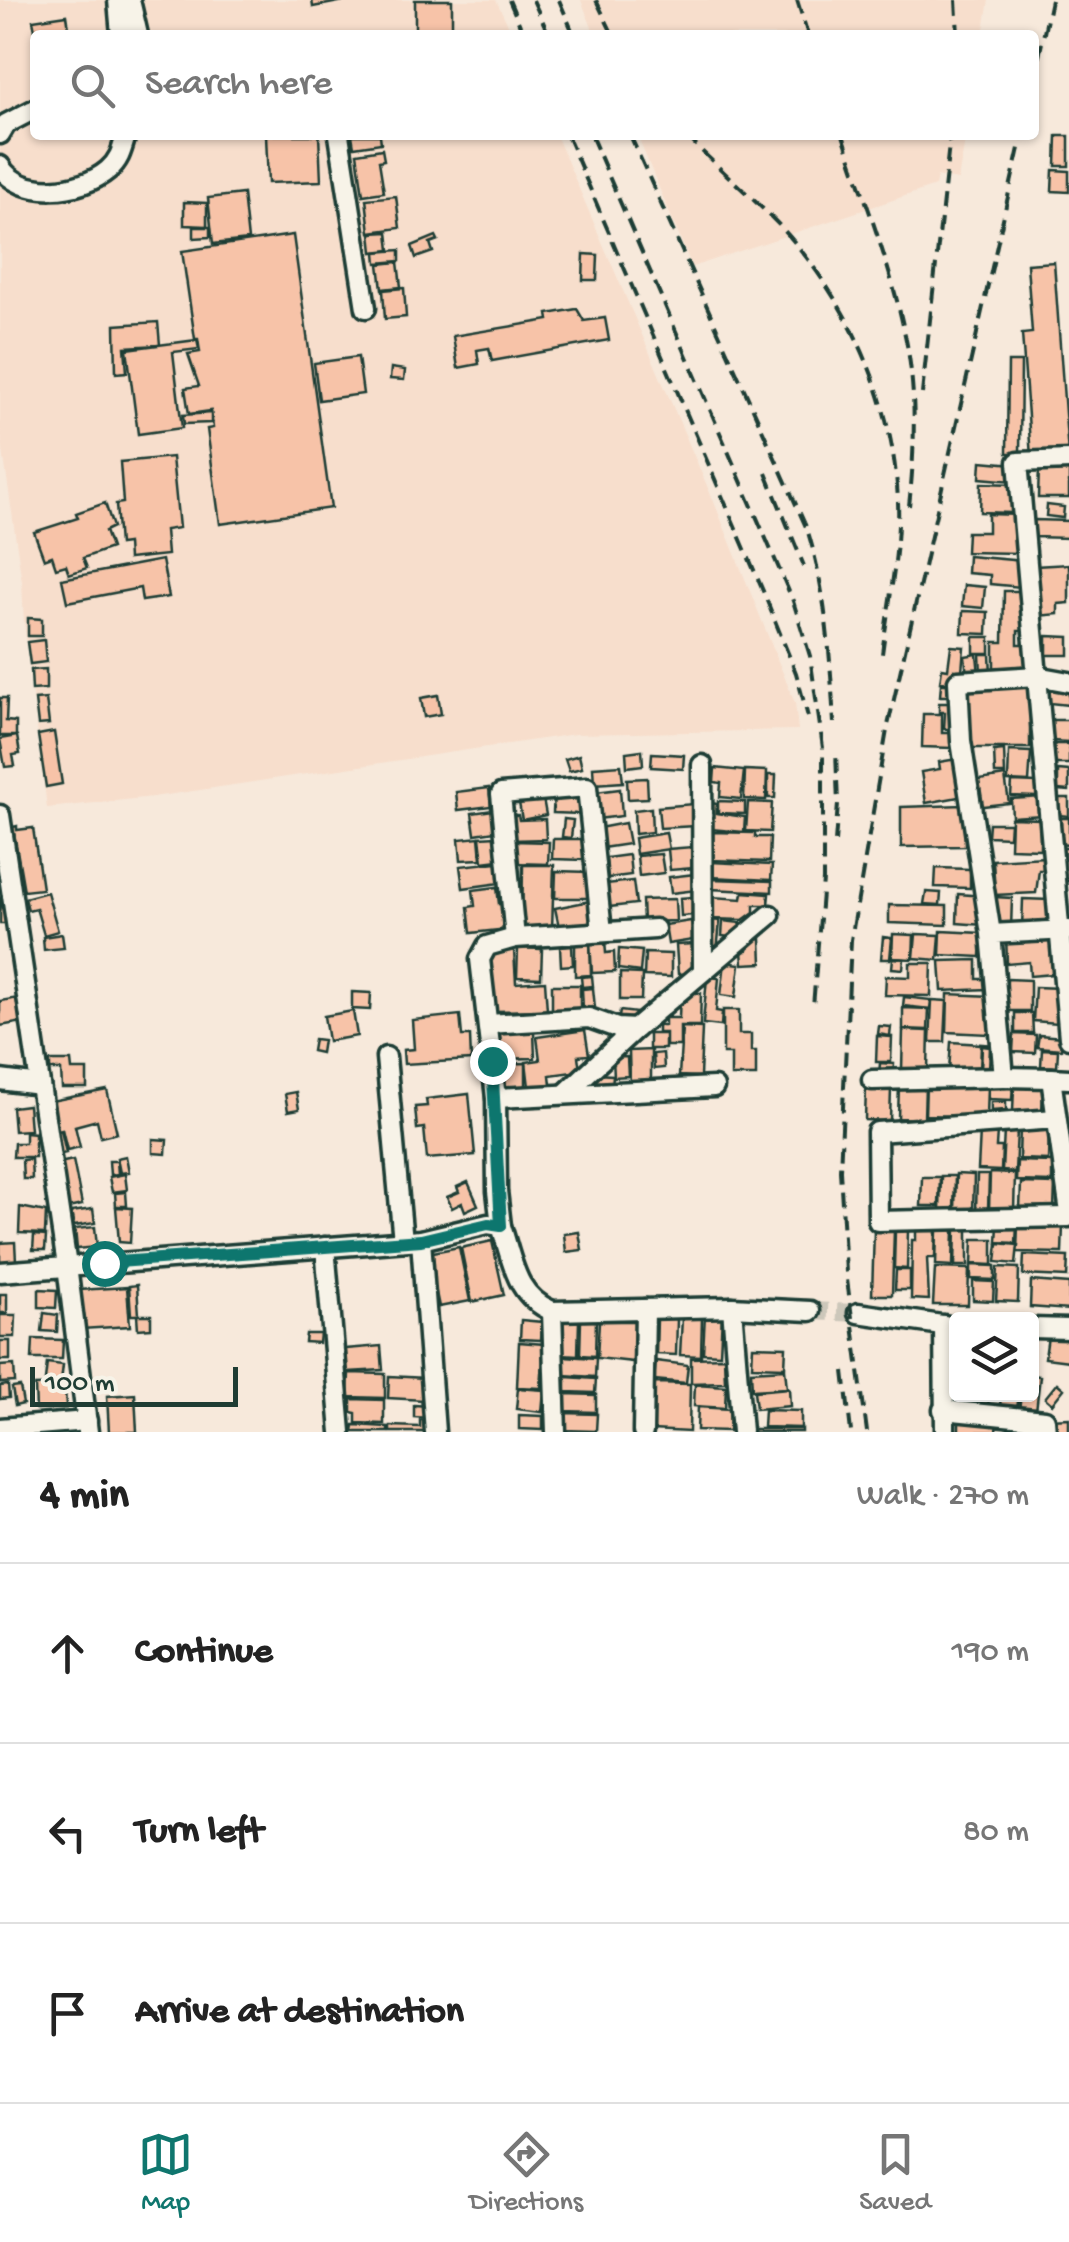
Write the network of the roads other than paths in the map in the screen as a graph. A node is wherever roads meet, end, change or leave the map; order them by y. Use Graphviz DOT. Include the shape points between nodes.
graph roads {
  1 [pos="118,0"];
  2 [pos="130,0"];
  3 [pos="121,30"];
  4 [pos="137,30"];
  5 [pos="30,112"];
  6 [pos="0,134"];
  7 [pos="125,140"];
  8 [pos="340,140"];
  9 [pos="0,166"];
  10 [pos="366,308"];
  11 [pos="1069,460"];
  12 [pos="1036,676"];
  13 [pos="1069,682"];
  14 [pos="702,765"];
  15 [pos="0,815"];
  16 [pos="770,915"];
  17 [pos="655,929"];
  18 [pos="1065,930"];
  19 [pos="602,932"];
  20 [pos="991,934"];
  21 [pos="515,938"];
  22 [pos="703,971"];
  23 [pos="488,1024"];
  24 [pos="635,1029"];
  25 [pos="1069,1038"];
  26 [pos="386,1057"];
  27 [pos="1004,1077"];
  28 [pos="1060,1078"];
  29 [pos="0,1080"];
  30 [pos="872,1080"];
  31 [pos="40,1085"];
  32 [pos="714,1087"];
  33 [pos="567,1092"];
  34 [pos="496,1098"];
  35 [pos="1055,1119"];
  36 [pos="1069,1206"];
  37 [pos="1069,1218"];
  38 [pos="501,1226"];
  39 [pos="412,1241"];
  40 [pos="325,1247"];
  41 [pos="67,1266"];
  42 [pos="0,1272"];
  43 [pos="732,1307"];
  44 [pos="645,1309"];
  45 [pos="552,1311"];
  46 [pos="810,1311"];
  47 [pos="858,1313"];
  48 [pos="949,1326"];
  49 [pos="1039,1328"];
  50 [pos="1069,1329"];
  51 [pos="949,1338"];
  52 [pos="943,1410"];
  53 [pos="87,1426"];
  54 [pos="0,1428"];
  55 [pos="342,1432"];
  56 [pos="436,1432"];
  57 [pos="556,1432"];
  58 [pos="643,1432"];
  59 [pos="742,1432"];
  60 [pos="945,1432"];
  61 [pos="1046,1432"];
  1 -- 3 [label="street"];
  2 -- 4 [label="street"];
  5 -- 6 [label="street"];
  7 -- 9 [label="street" via="120,156 93,180 33,189"];
  8 -- 10 [label="street"];
  11 -- 12 [label="street" via="1018,462"];
  12 -- 13 [label="street"];
  12 -- 18 [label="street"];
  12 -- 20 [label="street" via="958,681"];
  14 -- 22 [label="street"];
  15 -- 31 [label="street"];
  16 -- 22 [label="street"];
  17 -- 19 [label="street"];
  18 -- 20 [label="street"];
  18 -- 25 [label="street"];
  19 -- 21 [label="street"];
  19 -- 21 [label="street" via="586,786 563,787 502,794"];
  20 -- 27 [label="street"];
  21 -- 23 [label="street" via="487,946 480,959"];
  22 -- 24 [label="street"];
  23 -- 24 [label="street" via="589,1018"];
  23 -- 34 [label="street"];
  24 -- 33 [label="street"];
  26 -- 39 [label="street"];
  27 -- 28 [label="street"];
  27 -- 30 [label="street"];
  28 -- 35 [label="street"];
  29 -- 31 [label="street"];
  31 -- 41 [label="street"];
  32 -- 33 [label="street"];
  33 -- 34 [label="street"];
  34 -- 38 [label="street"];
  35 -- 36 [label="street"];
  35 -- 37 [label="street" via="876,1132 878,1222"];
  38 -- 39 [label="street"];
  38 -- 45 [label="street" via="523,1291"];
  39 -- 40 [label="street"];
  39 -- 56 [label="street"];
  40 -- 41 [label="street"];
  40 -- 55 [label="street"];
  41 -- 42 [label="street"];
  41 -- 53 [label="street"];
  43 -- 44 [label="street"];
  43 -- 46 [label="street"];
  43 -- 59 [label="street"];
  44 -- 45 [label="street"];
  44 -- 58 [label="street"];
  45 -- 57 [label="street"];
  47 -- 48 [label="street"];
  49 -- 50 [label="street"];
  51 -- 52 [label="street"];
  52 -- 60 [label="street"];
  52 -- 61 [label="street" via="1045,1420"];
  53 -- 54 [label="street"];
}
